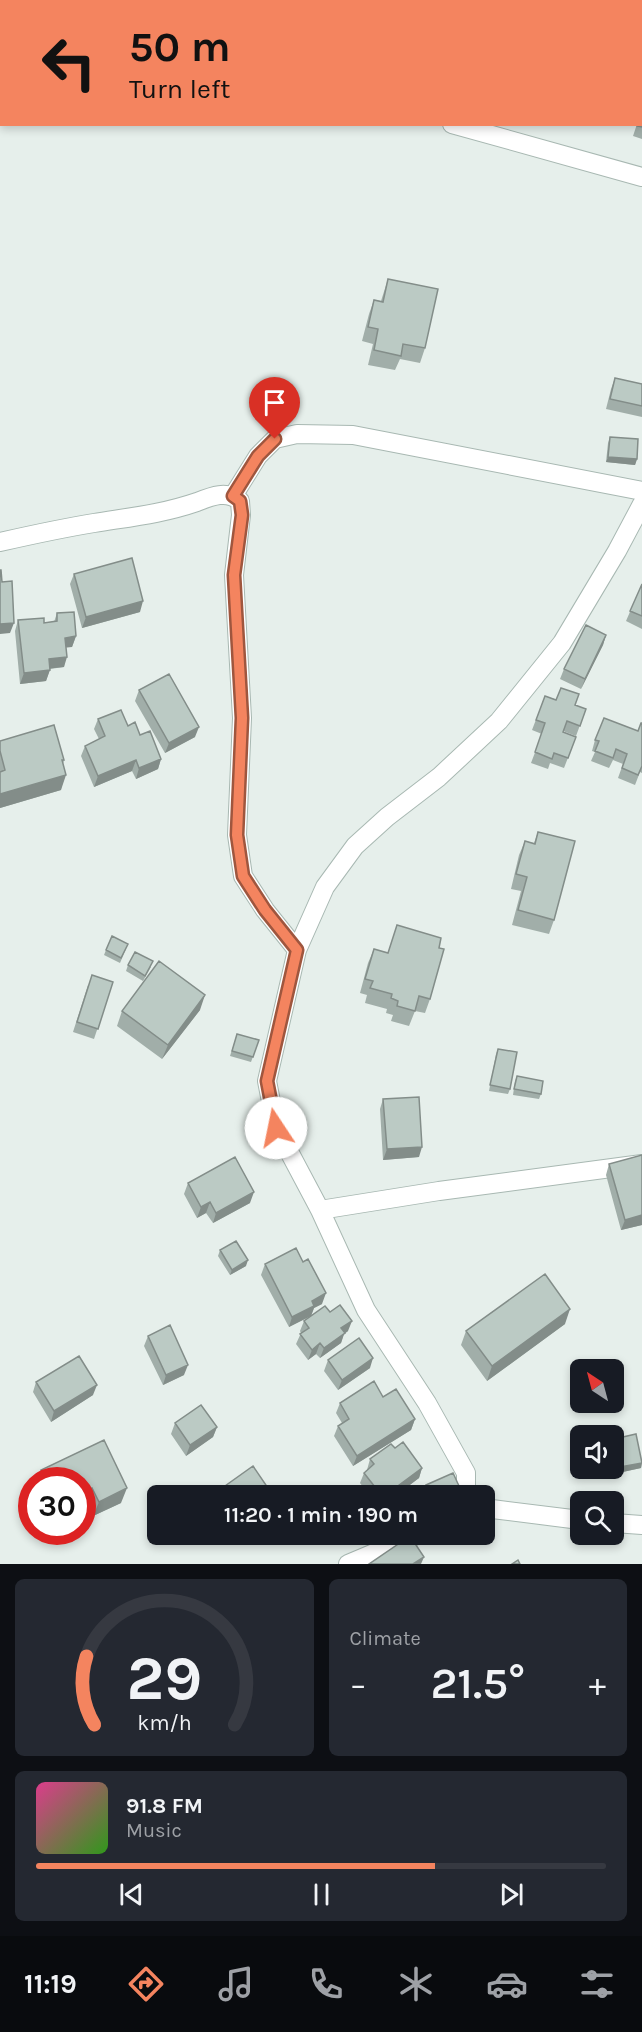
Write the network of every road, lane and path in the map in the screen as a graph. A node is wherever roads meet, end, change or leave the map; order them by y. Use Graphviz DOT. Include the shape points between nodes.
graph roads {
  1 [pos="459,126"];
  2 [pos="642,177"];
  3 [pos="642,491"];
  4 [pos="233,496"];
  5 [pos="642,504"];
  6 [pos="0,542"];
  7 [pos="297,950"];
  8 [pos="642,1164"];
  9 [pos="320,1210"];
  10 [pos="466,1485"];
  11 [pos="495,1509"];
  12 [pos="570,1519"];
  13 [pos="624,1524"];
  14 [pos="642,1525"];
  15 [pos="393,1545"];
  16 [pos="348,1564"];
  1 -- 2 [label="street"];
  3 -- 4 [label="street" via="353,435 297,434 275,439 258,456"];
  4 -- 6 [label="street" via="221,494 171,511"];
  4 -- 7 [label="street" via="240,501 242,515 234,575 242,718 237,835 243,876"];
  5 -- 7 [label="street" via="562,643 499,721 355,846 325,887"];
  7 -- 9 [label="street" via="267,1081 276,1128"];
  8 -- 9 [label="street"];
  9 -- 10 [label="street" via="366,1310 427,1403 466,1473"];
  11 -- 12 [label="street"];
  13 -- 14 [label="street"];
  15 -- 16 [label="street"];
}
